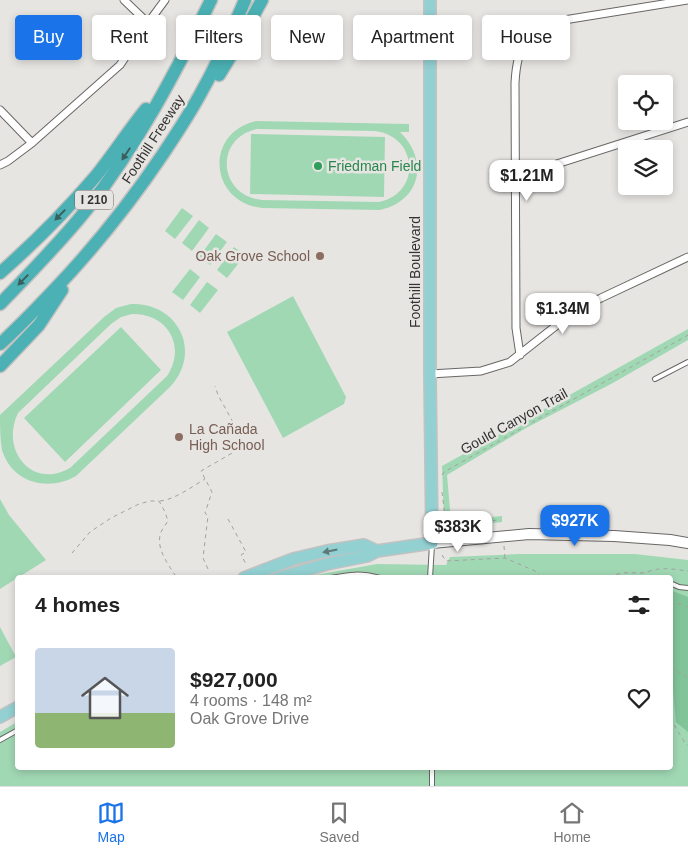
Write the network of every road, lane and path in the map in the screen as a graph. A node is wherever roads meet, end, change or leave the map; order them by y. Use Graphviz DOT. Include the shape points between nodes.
graph roads {
  1 [pos="124,0"];
  2 [pos="165,0"];
  3 [pos="211,0"];
  4 [pos="245,0"];
  5 [pos="262,0"];
  6 [pos="430,0"];
  7 [pos="688,0"];
  8 [pos="140,15"];
  9 [pos="154,15"];
  10 [pos="123,60"];
  11 [pos="169,83"];
  12 [pos="0,110"];
  13 [pos="688,122"];
  14 [pos="178,132"];
  15 [pos="32,143"];
  16 [pos="0,165"];
  17 [pos="516,177"];
  18 [pos="688,257"];
  19 [pos="82,260"];
  20 [pos="0,273"];
  21 [pos="0,304"];
  22 [pos="688,335"];
  23 [pos="0,344"];
  24 [pos="520,355"];
  25 [pos="688,362"];
  26 [pos="0,366"];
  27 [pos="430,374"];
  28 [pos="655,379"];
  29 [pos="215,386"];
  30 [pos="440,478"];
  31 [pos="205,479"];
  32 [pos="442,488"];
  33 [pos="159,501"];
  34 [pos="228,519"];
  35 [pos="498,520"];
  36 [pos="432,543"];
  37 [pos="688,543"];
  38 [pos="504,546"];
  39 [pos="376,551"];
  40 [pos="72,553"];
  41 [pos="442,555"];
  42 [pos="506,558"];
  43 [pos="246,564"];
  44 [pos="208,569"];
  45 [pos="688,571"];
  46 [pos="175,575"];
  47 [pos="250,575"];
  48 [pos="288,575"];
  49 [pos="347,575"];
  50 [pos="370,575"];
  51 [pos="430,575"];
  52 [pos="539,575"];
  53 [pos="613,575"];
  54 [pos="673,584"];
  55 [pos="688,588"];
  56 [pos="673,603"];
  57 [pos="688,607"];
  58 [pos="673,669"];
  59 [pos="688,678"];
  60 [pos="15,709"];
  61 [pos="0,717"];
  62 [pos="673,723"];
  63 [pos="15,732"];
  64 [pos="0,740"];
  65 [pos="688,745"];
  66 [pos="432,770"];
  67 [pos="432,786"];
  1 -- 8 [label="street"];
  2 -- 9 [label="street"];
  3 -- 11 [label="highway, Foothill Freeway / I 210"];
  4 -- 14 [label="highway, Foothill Freeway / I 210" via="207,82"];
  5 -- 14 [label="highway" via="222,70"];
  6 -- 27 [label="main road, Foothill Boulevard"];
  7 -- 17 [label="street" via="564,20 532,35 522,46 516,68"];
  10 -- 15 [label="street"];
  11 -- 20 [label="highway, one-way" via="63,213"];
  11 -- 21 [label="highway, Foothill Freeway / I 210, one-way" via="135,141 88,207 60,242"];
  12 -- 15 [label="street"];
  13 -- 17 [label="street"];
  14 -- 19 [label="highway, Foothill Freeway / I 210" via="133,197"];
  15 -- 16 [label="street"];
  17 -- 24 [label="street" via="516,328"];
  18 -- 24 [label="street" via="571,314"];
  19 -- 23 [label="highway, Foothill Freeway / I 210"];
  19 -- 26 [label="highway" via="39,325"];
  22 -- 30 [label="path, Gould Canyon Trail" via="444,472"];
  24 -- 27 [label="street" via="510,362 482,371"];
  25 -- 28 [label="lane"];
  27 -- 36 [label="main road, Foothill Boulevard"];
  29 -- 31 [label="path" via="240,433 240,445 201,471"];
  31 -- 33 [label="path"];
  31 -- 44 [label="path" via="212,492 204,513 208,516 203,558"];
  32 -- 35 [label="path" via="446,525"];
  33 -- 40 [label="path" via="150,500 111,518 90,532"];
  33 -- 46 [label="path" via="168,521 159,543 164,559"];
  34 -- 43 [label="path" via="246,552 241,555"];
  36 -- 37 [label="street" via="529,534"];
  36 -- 39 [label="main road"];
  36 -- 51 [label="lane"];
  38 -- 42 [label="path"];
  39 -- 47 [label="main road, one-way" via="364,545 327,551"];
  39 -- 48 [label="main road"];
  41 -- 42 [label="path" via="446,561"];
  42 -- 52 [label="path"];
  45 -- 53 [label="path" via="659,569 642,574"];
  49 -- 50 [label="lane"];
  54 -- 55 [label="lane"];
  56 -- 57 [label="path"];
  58 -- 59 [label="path"];
  60 -- 61 [label="main road"];
  62 -- 65 [label="path"];
  63 -- 64 [label="lane"];
  66 -- 67 [label="lane"];
}
